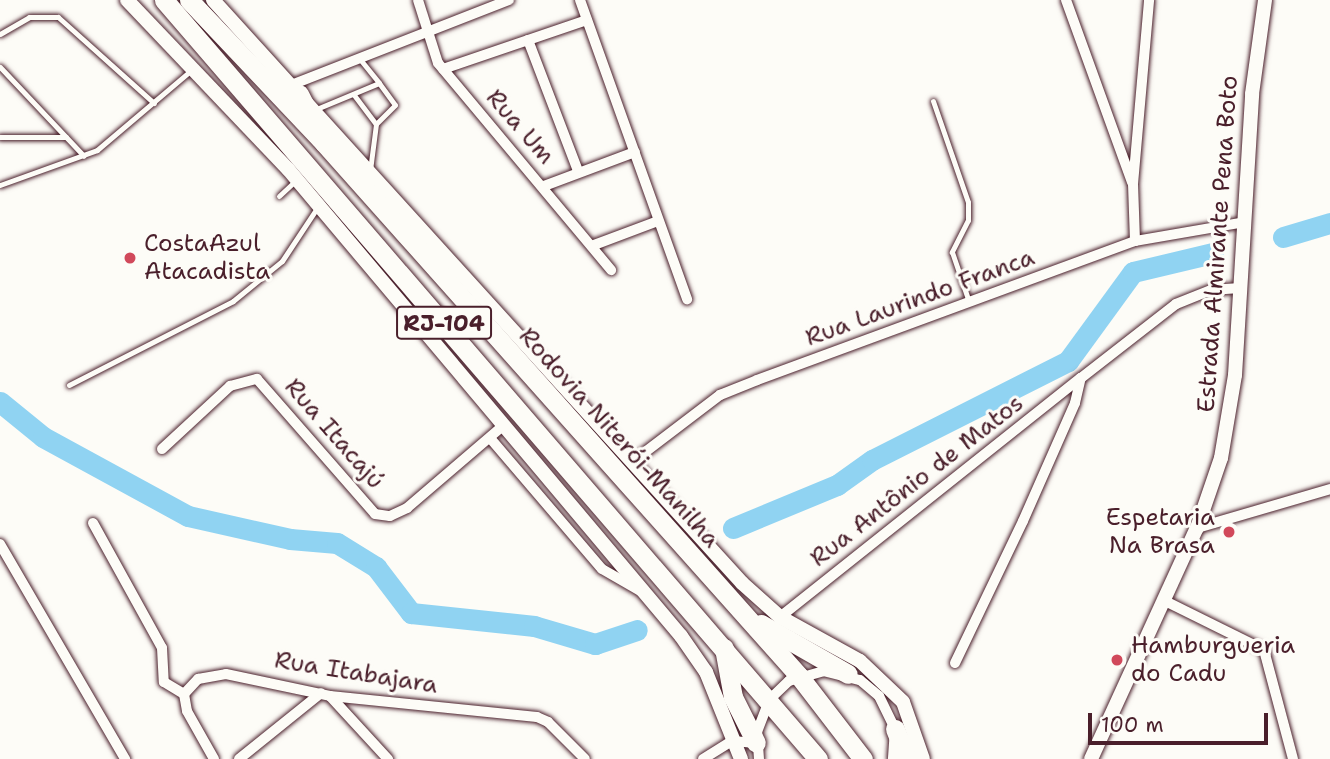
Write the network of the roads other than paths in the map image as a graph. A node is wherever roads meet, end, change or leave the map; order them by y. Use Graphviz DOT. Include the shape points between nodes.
graph roads {
  1 [pos="127,0"];
  2 [pos="164,0"];
  3 [pos="189,0"];
  4 [pos="213,0"];
  5 [pos="418,0"];
  6 [pos="509,0"];
  7 [pos="580,0"];
  8 [pos="1066,0"];
  9 [pos="1149,0"];
  10 [pos="1265,0"];
  11 [pos="587,20"];
  12 [pos="425,30"];
  13 [pos="0,34"];
  14 [pos="528,40"];
  15 [pos="358,57"];
  16 [pos="195,66"];
  17 [pos="0,67"];
  18 [pos="443,69"];
  19 [pos="379,83"];
  20 [pos="295,89"];
  21 [pos="354,94"];
  22 [pos="933,101"];
  23 [pos="154,103"];
  24 [pos="314,110"];
  25 [pos="376,124"];
  26 [pos="0,137"];
  27 [pos="65,137"];
  28 [pos="324,144"];
  29 [pos="635,152"];
  30 [pos="84,156"];
  31 [pos="578,171"];
  32 [pos="370,172"];
  33 [pos="297,179"];
  34 [pos="1133,184"];
  35 [pos="0,185"];
  36 [pos="544,186"];
  37 [pos="279,196"];
  38 [pos="319,205"];
  39 [pos="659,220"];
  40 [pos="1245,222"];
  41 [pos="1135,241"];
  42 [pos="594,245"];
  43 [pos="611,270"];
  44 [pos="1240,288"];
  45 [pos="687,299"];
  46 [pos="969,302"];
  47 [pos="1081,378"];
  48 [pos="69,385"];
  49 [pos="504,425"];
  50 [pos="490,438"];
  51 [pos="162,449"];
  52 [pos="632,462"];
  53 [pos="1330,489"];
  54 [pos="93,523"];
  55 [pos="1197,528"];
  56 [pos="0,544"];
  57 [pos="646,594"];
  58 [pos="1165,601"];
  59 [pos="741,611"];
  60 [pos="780,617"];
  61 [pos="723,647"];
  62 [pos="955,663"];
  63 [pos="848,674"];
  64 [pos="799,676"];
  65 [pos="184,694"];
  66 [pos="326,694"];
  67 [pos="769,699"];
  68 [pos="902,702"];
  69 [pos="887,706"];
  70 [pos="895,729"];
  71 [pos="732,741"];
  72 [pos="758,751"];
  73 [pos="125,759"];
  74 [pos="214,759"];
  75 [pos="239,759"];
  76 [pos="388,759"];
  77 [pos="585,759"];
  78 [pos="703,759"];
  79 [pos="741,759"];
  80 [pos="818,759"];
  81 [pos="863,759"];
  82 [pos="893,759"];
  83 [pos="907,759"];
  84 [pos="923,759"];
  85 [pos="1091,759"];
  86 [pos="1293,759"];
  1 -- 16 [label="street"];
  2 -- 61 [label="highway, RJ-104"];
  3 -- 28 [label="highway, Rodovia Niterói-Manilha / RJ-104"];
  4 -- 20 [label="street"];
  5 -- 12 [label="street, Rua Um"];
  6 -- 12 [label="street"];
  7 -- 11 [label="street"];
  8 -- 34 [label="street"];
  9 -- 34 [label="street"];
  10 -- 40 [label="street, Estrada Almirante Pena Boto" via="1252,93"];
  11 -- 14 [label="street"];
  11 -- 29 [label="street"];
  12 -- 15 [label="street"];
  12 -- 18 [label="street, Rua Um"];
  13 -- 23 [label="lane" via="29,17 58,17"];
  14 -- 18 [label="street"];
  14 -- 31 [label="street"];
  15 -- 19 [label="lane"];
  15 -- 20 [label="street"];
  16 -- 23 [label="lane"];
  16 -- 33 [label="street"];
  17 -- 27 [label="lane"];
  18 -- 36 [label="street, Rua Um"];
  19 -- 21 [label="lane"];
  19 -- 25 [label="lane" via="395,105"];
  20 -- 24 [label="street"];
  20 -- 28 [label="highway"];
  21 -- 24 [label="lane"];
  21 -- 25 [label="lane"];
  22 -- 46 [label="lane" via="968,202 968,220 952,252"];
  23 -- 30 [label="lane" via="118,135"];
  24 -- 32 [label="street"];
  25 -- 32 [label="lane"];
  26 -- 27 [label="lane"];
  27 -- 30 [label="lane"];
  28 -- 59 [label="highway, Rodovia Niterói-Manilha / RJ-104"];
  29 -- 31 [label="street"];
  29 -- 39 [label="street"];
  30 -- 35 [label="lane"];
  31 -- 36 [label="street"];
  32 -- 52 [label="street"];
  33 -- 37 [label="lane"];
  33 -- 38 [label="street"];
  34 -- 41 [label="street"];
  36 -- 42 [label="street, Rua Um"];
  38 -- 48 [label="lane" via="282,261 233,302"];
  38 -- 49 [label="street"];
  39 -- 42 [label="street"];
  39 -- 45 [label="street"];
  40 -- 41 [label="street, Rua Laurindo Franca"];
  40 -- 44 [label="street, Estrada Almirante Pena Boto"];
  41 -- 46 [label="street, Rua Laurindo Franca"];
  42 -- 43 [label="street, Rua Um"];
  44 -- 47 [label="street, Rua Antônio de Matos" via="1211,290 1176,304"];
  44 -- 55 [label="street, Estrada Almirante Pena Boto" via="1229,422"];
  46 -- 52 [label="street, Rua Laurindo Franca" via="720,395"];
  47 -- 60 [label="street, Rua Antônio de Matos"];
  47 -- 62 [label="street" via="1075,403 1023,522"];
  49 -- 50 [label="street"];
  49 -- 57 [label="street"];
  50 -- 51 [label="street, Rua Itacajú" via="407,508 390,516 375,513 257,379 230,386"];
  50 -- 57 [label="street" via="603,569"];
  52 -- 60 [label="street" via="742,583"];
  53 -- 55 [label="street"];
  54 -- 65 [label="street" via="162,648 164,682"];
  55 -- 58 [label="street, Estrada Almirante Pena Boto"];
  56 -- 73 [label="street"];
  57 -- 71 [label="street" via="701,663"];
  58 -- 85 [label="street, Estrada Almirante Pena Boto"];
  58 -- 86 [label="street" via="1264,650"];
  59 -- 63 [label="highway"];
  59 -- 64 [label="highway, Rodovia Niterói-Manilha / RJ-104"];
  60 -- 68 [label="street" via="860,661"];
  61 -- 67 [label="highway, RJ-104"];
  61 -- 72 [label="highway" via="733,697"];
  63 -- 64 [label="street" via="823,671"];
  63 -- 69 [label="street" via="870,687"];
  64 -- 67 [label="street"];
  64 -- 81 [label="highway, Rodovia Niterói-Manilha / RJ-104"];
  65 -- 66 [label="street, Rua Itabajara" via="198,679 226,674"];
  65 -- 74 [label="street" via="187,711"];
  66 -- 75 [label="street"];
  66 -- 76 [label="street"];
  66 -- 77 [label="street, Rua Itabajara" via="537,717"];
  67 -- 72 [label="street" via="760,718"];
  67 -- 80 [label="highway, RJ-104"];
  68 -- 69 [label="street"];
  68 -- 84 [label="street"];
  69 -- 70 [label="street"];
  70 -- 82 [label="street"];
  70 -- 83 [label="highway"];
  71 -- 72 [label="street"];
  71 -- 78 [label="street"];
  71 -- 79 [label="street"];
}
